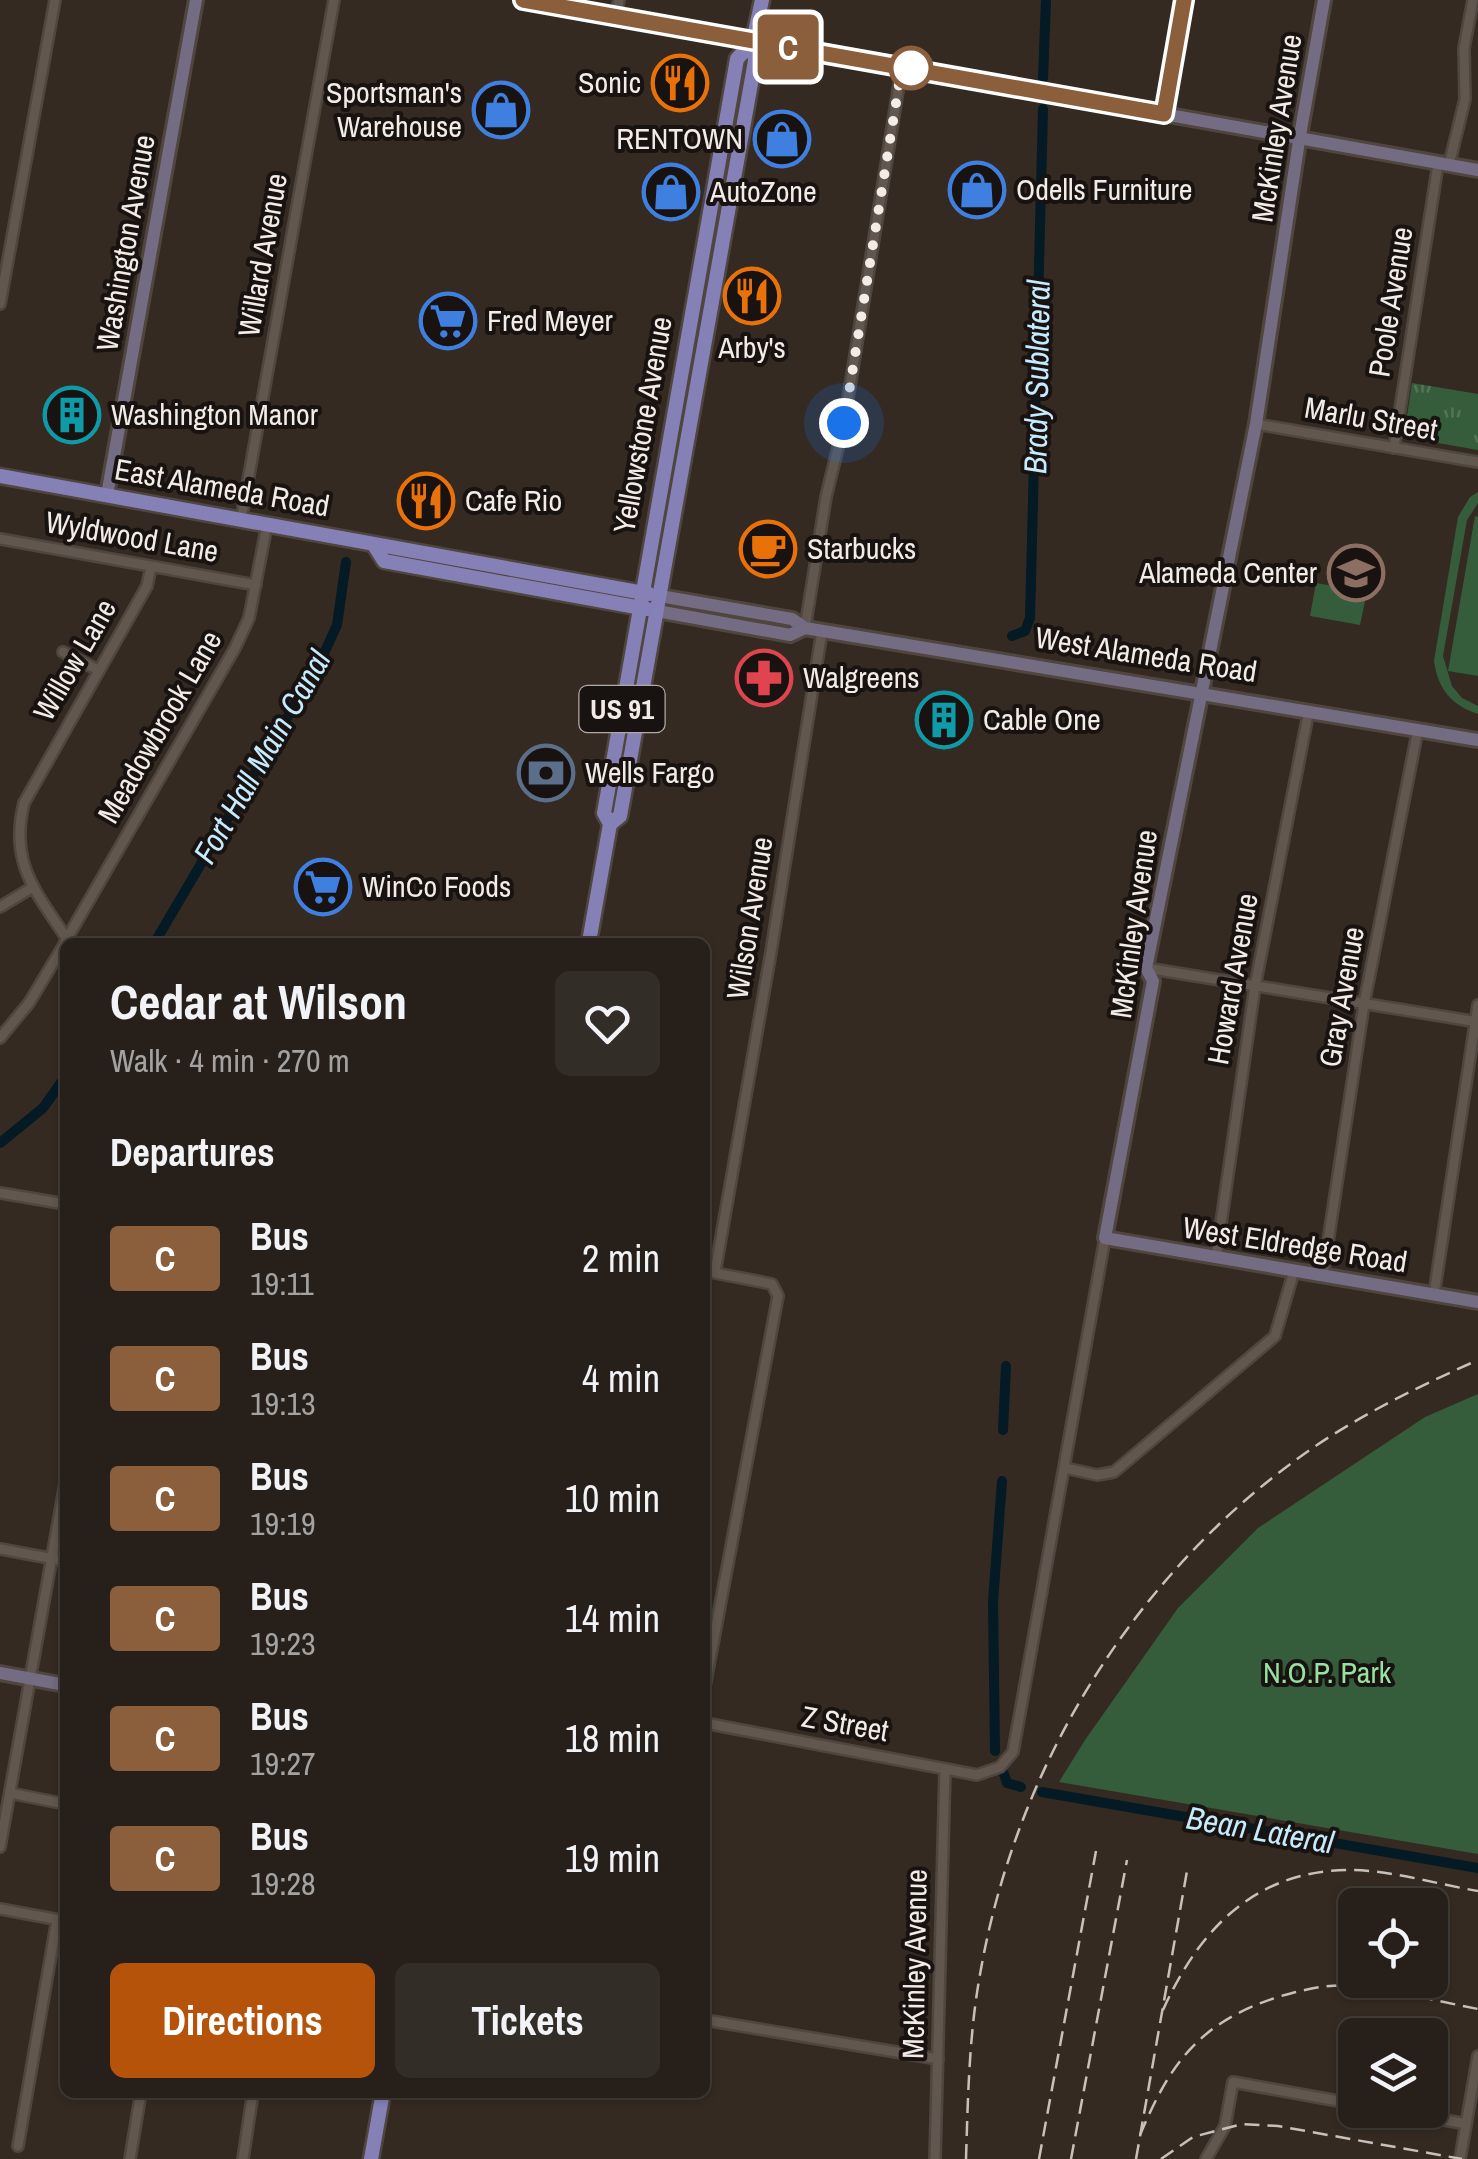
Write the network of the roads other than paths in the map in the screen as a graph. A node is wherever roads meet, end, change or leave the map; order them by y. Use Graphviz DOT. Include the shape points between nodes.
graph roads {
  1 [pos="55,0"];
  2 [pos="196,0"];
  3 [pos="334,0"];
  4 [pos="524,0"];
  5 [pos="619,0"];
  6 [pos="762,0"];
  7 [pos="1184,0"];
  8 [pos="1324,0"];
  9 [pos="1473,0"];
  10 [pos="616,16"];
  11 [pos="753,41"];
  12 [pos="902,66"];
  13 [pos="1164,114"];
  14 [pos="1299,140"];
  15 [pos="1443,165"];
  16 [pos="1478,170"];
  17 [pos="0,304"];
  18 [pos="1256,424"];
  19 [pos="1394,448"];
  20 [pos="1478,462"];
  21 [pos="0,476"];
  22 [pos="107,495"];
  23 [pos="240,520"];
  24 [pos="267,524"];
  25 [pos="0,539"];
  26 [pos="151,567"];
  27 [pos="256,585"];
  28 [pos="641,600"];
  29 [pos="659,603"];
  30 [pos="805,628"];
  31 [pos="822,630"];
  32 [pos="63,652"];
  33 [pos="98,670"];
  34 [pos="1200,692"];
  35 [pos="1309,710"];
  36 [pos="1418,729"];
  37 [pos="1478,740"];
  38 [pos="610,824"];
  39 [pos="33,887"];
  40 [pos="0,907"];
  41 [pos="64,938"];
  42 [pos="68,938"];
  43 [pos="589,938"];
  44 [pos="60,951"];
  45 [pos="1146,968"];
  46 [pos="1255,986"];
  47 [pos="1364,1004"];
  48 [pos="1478,1005"];
  49 [pos="1476,1022"];
  50 [pos="0,1038"];
  51 [pos="0,1193"];
  52 [pos="60,1203"];
  53 [pos="1105,1238"];
  54 [pos="1216,1258"];
  55 [pos="1294,1271"];
  56 [pos="710,1272"];
  57 [pos="1323,1275"];
  58 [pos="1434,1294"];
  59 [pos="1478,1302"];
  60 [pos="1065,1468"];
  61 [pos="60,1512"];
  62 [pos="0,1549"];
  63 [pos="52,1558"];
  64 [pos="60,1560"];
  65 [pos="710,1660"];
  66 [pos="0,1673"];
  67 [pos="30,1678"];
  68 [pos="60,1683"];
  69 [pos="710,1723"];
  70 [pos="944,1769"];
  71 [pos="977,1775"];
  72 [pos="10,1793"];
  73 [pos="60,1803"];
  74 [pos="0,1847"];
  75 [pos="0,1909"];
  76 [pos="60,1920"];
  77 [pos="60,1925"];
  78 [pos="710,2021"];
  79 [pos="1478,2056"];
  80 [pos="938,2059"];
  81 [pos="141,2098"];
  82 [pos="252,2098"];
  83 [pos="381,2098"];
  84 [pos="1338,2101"];
  85 [pos="1448,2121"];
  86 [pos="1466,2124"];
  87 [pos="18,2146"];
  88 [pos="130,2159"];
  89 [pos="242,2159"];
  90 [pos="370,2159"];
  91 [pos="935,2159"];
  92 [pos="1206,2159"];
  93 [pos="1460,2159"];
  1 -- 17 [label="street"];
  2 -- 22 [label="street, Washington Avenue"];
  3 -- 23 [label="street, Willard Avenue"];
  4 -- 10 [label="street"];
  5 -- 10 [label="street"];
  6 -- 11 [label="main road, Yellowstone Avenue"];
  7 -- 13 [label="street"];
  8 -- 14 [label="street, McKinley Avenue"];
  9 -- 15 [label="street, Poole Avenue" via="1464,48 1465,100"];
  10 -- 11 [label="street"];
  11 -- 12 [label="street"];
  11 -- 28 [label="main road, Yellowstone Avenue" via="737,59"];
  11 -- 29 [label="main road, Yellowstone Avenue" via="756,61"];
  12 -- 13 [label="street"];
  12 -- 30 [label="street"];
  13 -- 14 [label="street"];
  14 -- 15 [label="street"];
  14 -- 18 [label="street, McKinley Avenue"];
  15 -- 16 [label="street"];
  15 -- 19 [label="street, Poole Avenue"];
  18 -- 19 [label="street, Marlu Street"];
  18 -- 34 [label="street, McKinley Avenue"];
  19 -- 20 [label="street, Marlu Street"];
  21 -- 22 [label="main road, East Alameda Road"];
  22 -- 23 [label="main road, East Alameda Road"];
  23 -- 24 [label="main road, East Alameda Road"];
  24 -- 27 [label="street, Meadowbrook Lane"];
  24 -- 28 [label="main road, East Alameda Road"];
  25 -- 26 [label="street, Wyldwood Lane"];
  26 -- 27 [label="street, Wyldwood Lane"];
  26 -- 33 [label="street, Willow Lane"];
  27 -- 42 [label="street, Meadowbrook Lane" via="235,648"];
  28 -- 29 [label="main road, West Alameda Road"];
  28 -- 38 [label="main road, Yellowstone Avenue / US 91" via="604,813"];
  29 -- 30 [label="street, West Alameda Road" via="790,635"];
  29 -- 38 [label="main road, Yellowstone Avenue / US 91" via="620,816"];
  30 -- 31 [label="street, West Alameda Road"];
  31 -- 34 [label="street, West Alameda Road"];
  31 -- 56 [label="street, Wilson Avenue" via="771,952"];
  32 -- 33 [label="street"];
  33 -- 39 [label="street, Willow Lane" via="24,803 19,852"];
  34 -- 35 [label="street, West Alameda Road"];
  34 -- 45 [label="street, McKinley Avenue"];
  35 -- 36 [label="street, West Alameda Road"];
  35 -- 46 [label="street, Howard Avenue"];
  36 -- 37 [label="street, West Alameda Road"];
  36 -- 47 [label="street, Gray Avenue"];
  38 -- 43 [label="main road, Yellowstone Avenue / US 91"];
  39 -- 40 [label="street"];
  39 -- 41 [label="street, Willow Lane"];
  44 -- 50 [label="street, Meadowbrook Lane"];
  45 -- 46 [label="street"];
  45 -- 53 [label="street, McKinley Avenue" via="1152,981"];
  46 -- 47 [label="street"];
  46 -- 54 [label="street, Howard Avenue"];
  47 -- 49 [label="street"];
  47 -- 57 [label="street, Gray Avenue"];
  48 -- 49 [label="street"];
  49 -- 58 [label="street"];
  51 -- 52 [label="street"];
  53 -- 54 [label="street, West Eldredge Road"];
  53 -- 60 [label="street, McKinley Avenue"];
  54 -- 55 [label="street, West Eldredge Road"];
  55 -- 57 [label="street, West Eldredge Road"];
  55 -- 60 [label="street" via="1274,1336 1114,1472"];
  56 -- 65 [label="street" via="777,1289"];
  57 -- 58 [label="street, West Eldredge Road"];
  58 -- 59 [label="street, West Eldredge Road"];
  60 -- 71 [label="street, McKinley Avenue" via="1013,1752 1000,1767"];
  61 -- 63 [label="street"];
  62 -- 63 [label="street"];
  63 -- 64 [label="street"];
  63 -- 67 [label="street"];
  66 -- 67 [label="street"];
  67 -- 68 [label="street"];
  67 -- 72 [label="street"];
  69 -- 70 [label="street, Z Street"];
  70 -- 71 [label="street, Z Street"];
  70 -- 80 [label="street, McKinley Avenue"];
  72 -- 73 [label="street"];
  72 -- 74 [label="street"];
  75 -- 76 [label="street"];
  77 -- 87 [label="street"];
  78 -- 80 [label="street"];
  79 -- 86 [label="street"];
  80 -- 91 [label="street, McKinley Avenue"];
  81 -- 88 [label="street"];
  82 -- 89 [label="street"];
  83 -- 90 [label="main road"];
  84 -- 92 [label="street" via="1233,2082 1225,2126"];
  85 -- 86 [label="street"];
  86 -- 93 [label="street"];
}
